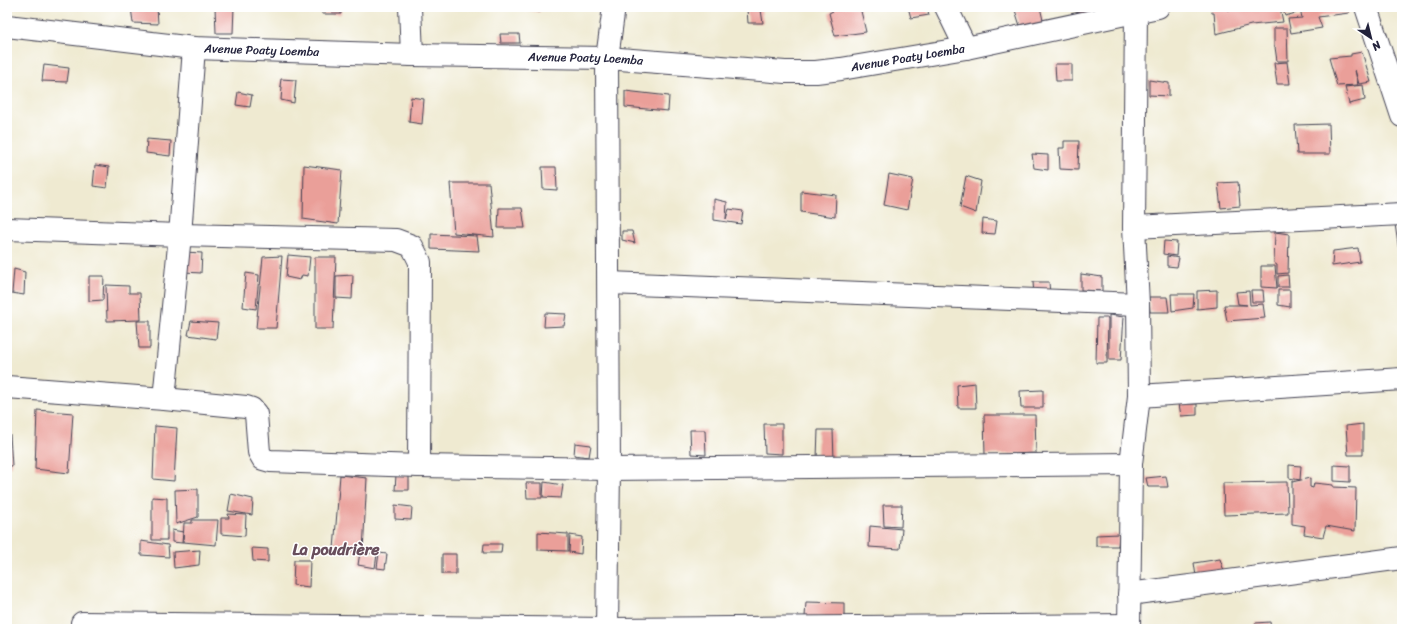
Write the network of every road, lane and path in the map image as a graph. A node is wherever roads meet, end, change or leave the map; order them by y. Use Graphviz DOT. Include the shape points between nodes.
graph roads {
  1 [pos="410,7"];
  2 [pos="614,7"];
  3 [pos="946,7"];
  4 [pos="1158,7"];
  5 [pos="1366,7"];
  6 [pos="1136,11"];
  7 [pos="7,26"];
  8 [pos="194,48"];
  9 [pos="966,48"];
  10 [pos="412,55"];
  11 [pos="607,58"];
  12 [pos="1401,110"];
  13 [pos="1402,214"];
  14 [pos="1134,227"];
  15 [pos="7,229"];
  16 [pos="180,235"];
  17 [pos="609,283"];
  18 [pos="1138,304"];
  19 [pos="1402,379"];
  20 [pos="7,388"];
  21 [pos="1139,396"];
  22 [pos="164,398"];
  23 [pos="1131,464"];
  24 [pos="419,466"];
  25 [pos="609,470"];
  26 [pos="1402,558"];
  27 [pos="1129,594"];
  28 [pos="82,623"];
  29 [pos="1129,627"];
  30 [pos="607,629"];
  1 -- 10 [label="street"];
  2 -- 11 [label="street"];
  3 -- 9 [label="street"];
  4 -- 6 [label="street, Avenue Poaty Loemba"];
  5 -- 12 [label="street"];
  6 -- 9 [label="street, Avenue Poaty Loemba"];
  6 -- 14 [label="street"];
  7 -- 8 [label="street, Avenue Poaty Loemba"];
  8 -- 10 [label="street, Avenue Poaty Loemba"];
  8 -- 16 [label="street"];
  9 -- 11 [label="street, Avenue Poaty Loemba" via="816,72 785,72"];
  10 -- 11 [label="street, Avenue Poaty Loemba"];
  11 -- 17 [label="street"];
  13 -- 14 [label="street"];
  14 -- 18 [label="street"];
  15 -- 16 [label="street"];
  16 -- 22 [label="street"];
  16 -- 24 [label="street" via="396,240 412,246 420,262"];
  17 -- 18 [label="street"];
  17 -- 25 [label="street"];
  18 -- 21 [label="street"];
  19 -- 21 [label="street"];
  20 -- 22 [label="street"];
  21 -- 23 [label="street"];
  22 -- 24 [label="street" via="252,409 256,414 259,452 263,459 270,461"];
  23 -- 25 [label="street"];
  23 -- 27 [label="street"];
  24 -- 25 [label="street"];
  25 -- 30 [label="street"];
  26 -- 27 [label="street"];
  27 -- 29 [label="street"];
  28 -- 30 [label="street"];
  29 -- 30 [label="street"];
}
